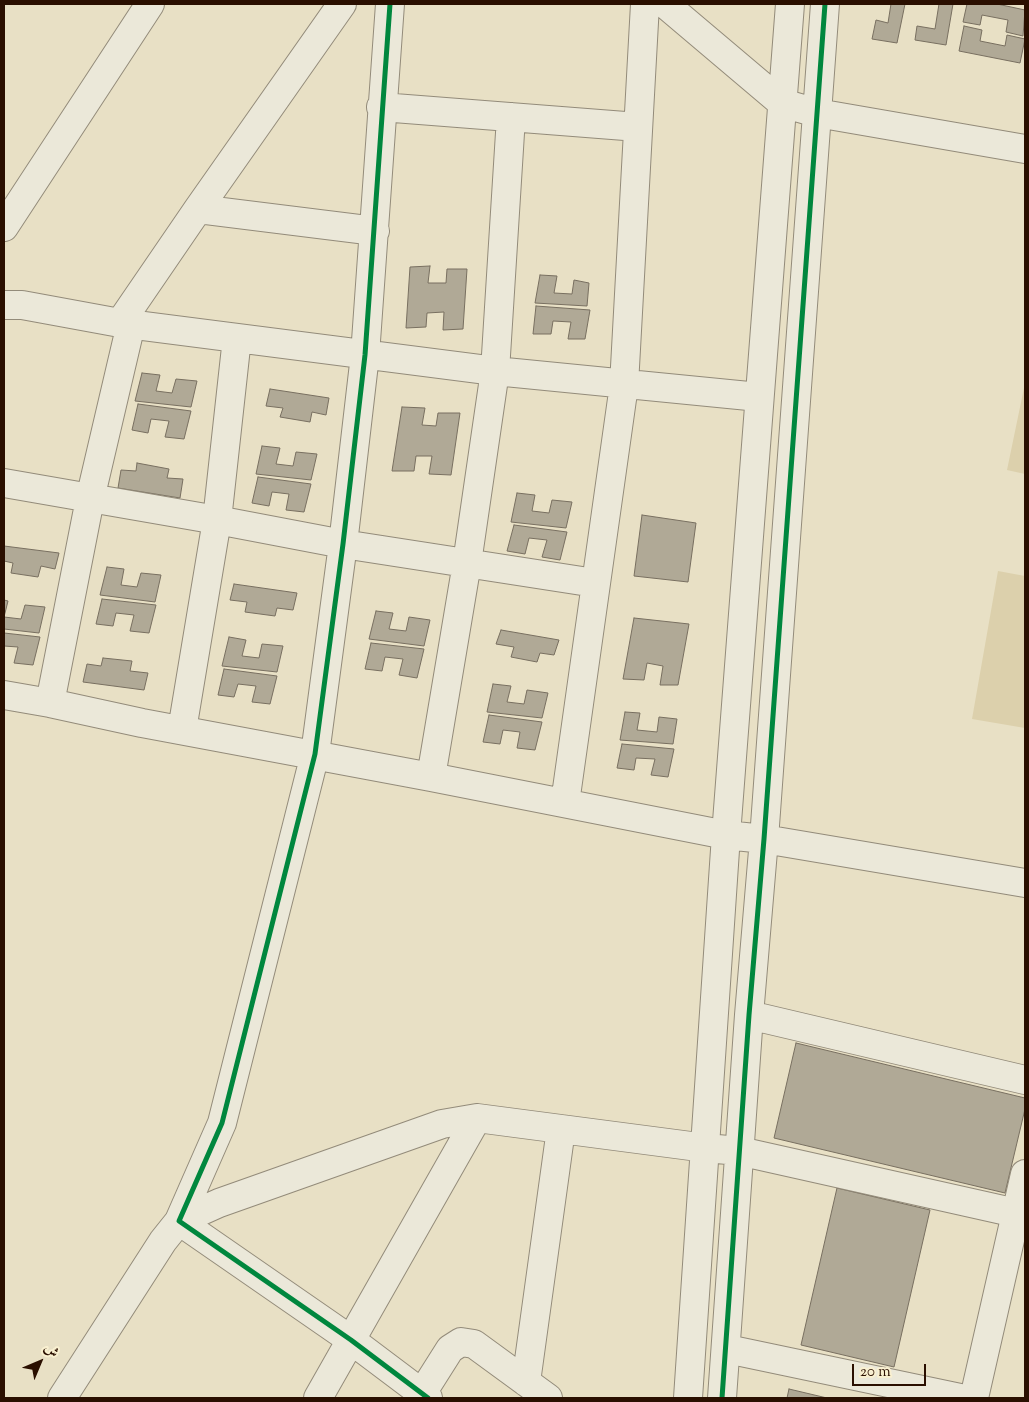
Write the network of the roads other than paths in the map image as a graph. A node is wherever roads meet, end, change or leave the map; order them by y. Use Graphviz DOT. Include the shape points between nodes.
graph roads {
  1 [pos="150,4"];
  2 [pos="342,4"];
  3 [pos="390,4"];
  4 [pos="645,4"];
  5 [pos="665,4"];
  6 [pos="790,4"];
  7 [pos="825,4"];
  8 [pos="782,102"];
  9 [pos="381,107"];
  10 [pos="817,113"];
  11 [pos="511,117"];
  12 [pos="638,127"];
  13 [pos="1025,149"];
  14 [pos="198,209"];
  15 [pos="4,227"];
  16 [pos="375,230"];
  17 [pos="4,305"];
  18 [pos="126,323"];
  19 [pos="237,338"];
  20 [pos="365,355"];
  21 [pos="495,371"];
  22 [pos="624,385"];
  23 [pos="759,397"];
  24 [pos="4,484"];
  25 [pos="90,499"];
  26 [pos="218,520"];
  27 [pos="343,544"];
  28 [pos="467,563"];
  29 [pos="595,582"];
  30 [pos="4,695"];
  31 [pos="50,703"];
  32 [pos="182,730"];
  33 [pos="315,754"];
  34 [pos="431,777"];
  35 [pos="565,803"];
  36 [pos="726,835"];
  37 [pos="764,839"];
  38 [pos="1025,883"];
  39 [pos="749,1015"];
  40 [pos="1025,1080"];
  41 [pos="477,1118"];
  42 [pos="561,1129"];
  43 [pos="706,1148"];
  44 [pos="739,1151"];
  45 [pos="1025,1174"];
  46 [pos="1020,1214"];
  47 [pos="178,1221"];
  48 [pos="351,1340"];
  49 [pos="726,1349"];
  50 [pos="526,1382"];
  51 [pos="423,1397"];
  52 [pos="62,1398"];
  53 [pos="318,1398"];
  54 [pos="548,1398"];
  55 [pos="688,1398"];
  56 [pos="722,1398"];
  57 [pos="960,1398"];
  58 [pos="974,1398"];
  1 -- 15 [label="street"];
  2 -- 14 [label="street"];
  3 -- 9 [label="street"];
  4 -- 12 [label="street"];
  5 -- 8 [label="street"];
  6 -- 8 [label="street"];
  7 -- 10 [label="street"];
  8 -- 10 [label="street"];
  8 -- 23 [label="street"];
  9 -- 11 [label="street"];
  9 -- 16 [label="street"];
  10 -- 13 [label="street"];
  10 -- 37 [label="street"];
  11 -- 12 [label="street"];
  11 -- 21 [label="street"];
  12 -- 22 [label="street"];
  14 -- 16 [label="street"];
  14 -- 18 [label="street"];
  16 -- 20 [label="street"];
  17 -- 18 [label="street" via="22,305"];
  18 -- 19 [label="street"];
  18 -- 25 [label="street"];
  19 -- 20 [label="street"];
  19 -- 26 [label="street"];
  20 -- 21 [label="street"];
  20 -- 27 [label="street"];
  21 -- 22 [label="street"];
  21 -- 28 [label="street"];
  22 -- 23 [label="street"];
  22 -- 29 [label="street"];
  23 -- 36 [label="street"];
  24 -- 25 [label="street"];
  25 -- 26 [label="street"];
  25 -- 31 [label="street"];
  26 -- 27 [label="street"];
  26 -- 32 [label="street"];
  27 -- 28 [label="street"];
  27 -- 33 [label="street"];
  28 -- 29 [label="street"];
  28 -- 34 [label="street"];
  29 -- 35 [label="street"];
  30 -- 31 [label="street"];
  31 -- 32 [label="street"];
  32 -- 33 [label="street"];
  33 -- 34 [label="street"];
  33 -- 47 [label="street" via="222,1123"];
  34 -- 35 [label="street"];
  35 -- 36 [label="street"];
  36 -- 37 [label="street"];
  36 -- 43 [label="street"];
  37 -- 38 [label="street"];
  37 -- 39 [label="street"];
  39 -- 40 [label="street"];
  39 -- 44 [label="street"];
  41 -- 42 [label="street"];
  41 -- 47 [label="street" via="442,1124 394,1140"];
  41 -- 48 [label="street"];
  42 -- 43 [label="street"];
  42 -- 50 [label="street"];
  43 -- 44 [label="street"];
  43 -- 55 [label="street"];
  44 -- 46 [label="street"];
  44 -- 49 [label="street"];
  45 -- 46 [label="street"];
  46 -- 58 [label="street"];
  47 -- 48 [label="street"];
  47 -- 52 [label="street"];
  48 -- 51 [label="street"];
  48 -- 53 [label="street"];
  49 -- 56 [label="street"];
  49 -- 57 [label="street"];
  50 -- 51 [label="street" via="474,1344 461,1342 450,1349"];
  50 -- 54 [label="street"];
}
